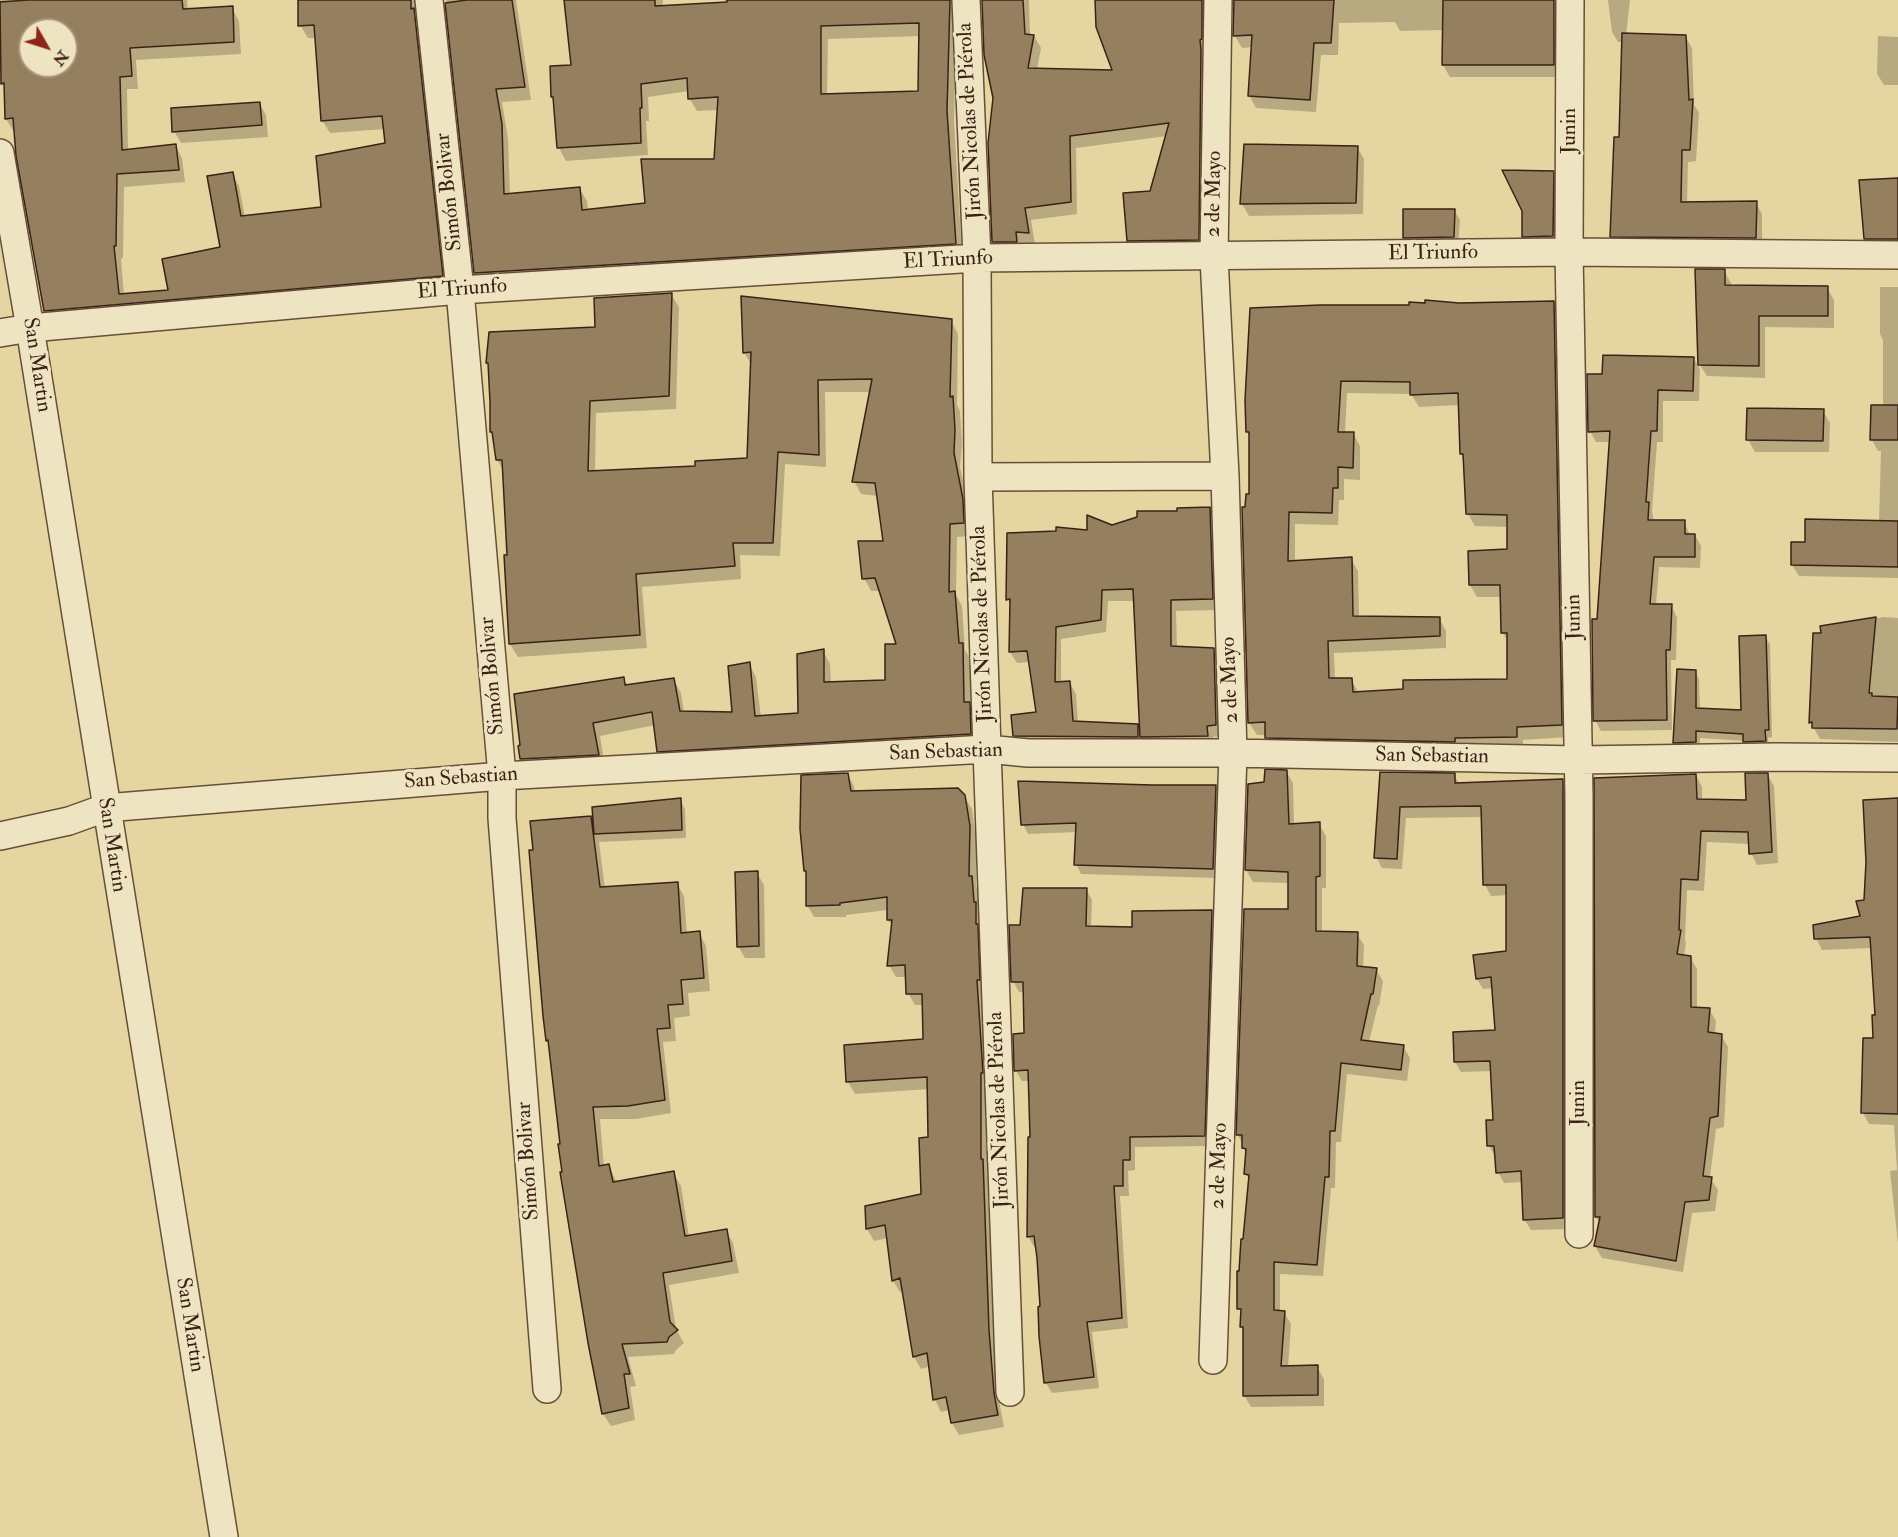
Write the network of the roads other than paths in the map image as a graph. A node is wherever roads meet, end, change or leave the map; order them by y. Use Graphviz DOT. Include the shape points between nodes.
graph roads {
  1 [pos="429,0"];
  2 [pos="966,0"];
  3 [pos="1218,0"];
  4 [pos="1570,0"];
  5 [pos="0,153"];
  6 [pos="1569,252"];
  7 [pos="1898,255"];
  8 [pos="1214,257"];
  9 [pos="977,258"];
  10 [pos="460,290"];
  11 [pos="30,328"];
  12 [pos="0,333"];
  13 [pos="1225,476"];
  14 [pos="978,477"];
  15 [pos="987,749"];
  16 [pos="1233,753"];
  17 [pos="1898,758"];
  18 [pos="1578,760"];
  19 [pos="502,776"];
  20 [pos="105,808"];
  21 [pos="0,836"];
  22 [pos="1579,1234"];
  23 [pos="1213,1360"];
  24 [pos="547,1389"];
  25 [pos="1010,1392"];
  26 [pos="224,1537"];
  1 -- 10 [label="street, Simón Bolivar"];
  2 -- 9 [label="street, Jirón Nicolas de Piérola"];
  3 -- 8 [label="street, 2 de Mayo"];
  4 -- 6 [label="street, Junin"];
  5 -- 11 [label="street, San Martin"];
  6 -- 7 [label="street, El Triunfo"];
  6 -- 8 [label="street, El Triunfo"];
  6 -- 18 [label="street, Junin"];
  8 -- 9 [label="street, El Triunfo"];
  8 -- 13 [label="street, 2 de Mayo"];
  9 -- 10 [label="street, El Triunfo"];
  9 -- 14 [label="street, Jirón Nicolas de Piérola"];
  10 -- 11 [label="street, El Triunfo"];
  10 -- 19 [label="street, Simón Bolivar"];
  11 -- 12 [label="street, El Triunfo"];
  11 -- 20 [label="street, San Martin"];
  13 -- 14 [label="street"];
  13 -- 16 [label="street, 2 de Mayo"];
  14 -- 15 [label="street, Jirón Nicolas de Piérola"];
  15 -- 16 [label="street, San Sebastian" via="1028,753"];
  15 -- 19 [label="street, San Sebastian"];
  15 -- 25 [label="street, Jirón Nicolas de Piérola"];
  16 -- 18 [label="street, San Sebastian"];
  16 -- 23 [label="street, 2 de Mayo"];
  17 -- 18 [label="street, San Sebastian"];
  18 -- 22 [label="street, Junin"];
  19 -- 20 [label="street, San Sebastian"];
  19 -- 24 [label="street, Simón Bolivar" via="502,818"];
  20 -- 21 [label="street, San Sebastian" via="69,821"];
  20 -- 26 [label="street, San Martin"];
}
